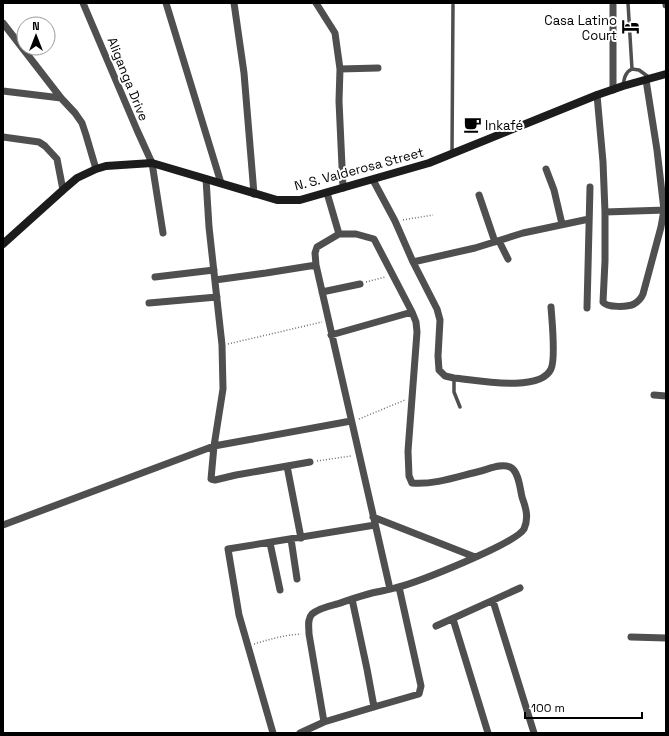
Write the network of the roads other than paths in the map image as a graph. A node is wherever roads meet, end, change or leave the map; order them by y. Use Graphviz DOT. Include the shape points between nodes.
graph roads {
  1 [pos="83,3"];
  2 [pos="166,3"];
  3 [pos="234,3"];
  4 [pos="316,3"];
  5 [pos="628,3"];
  6 [pos="452,5"];
  7 [pos="613,5"];
  8 [pos="3,23"];
  9 [pos="378,68"];
  10 [pos="632,68"];
  11 [pos="340,69"];
  12 [pos="666,74"];
  13 [pos="648,79"];
  14 [pos="623,86"];
  15 [pos="612,90"];
  16 [pos="3,91"];
  17 [pos="598,95"];
  18 [pos="60,98"];
  19 [pos="3,137"];
  20 [pos="452,154"];
  21 [pos="152,163"];
  22 [pos="96,169"];
  23 [pos="546,169"];
  24 [pos="206,179"];
  25 [pos="373,180"];
  26 [pos="221,183"];
  27 [pos="590,187"];
  28 [pos="343,188"];
  29 [pos="63,190"];
  30 [pos="326,192"];
  31 [pos="254,194"];
  32 [pos="479,195"];
  33 [pos="665,210"];
  34 [pos="605,212"];
  35 [pos="589,219"];
  36 [pos="562,224"];
  37 [pos="162,233"];
  38 [pos="339,234"];
  39 [pos="497,241"];
  40 [pos="3,244"];
  41 [pos="508,258"];
  42 [pos="413,262"];
  43 [pos="316,265"];
  44 [pos="214,270"];
  45 [pos="155,277"];
  46 [pos="215,280"];
  47 [pos="360,284"];
  48 [pos="322,292"];
  49 [pos="217,298"];
  50 [pos="149,303"];
  51 [pos="551,307"];
  52 [pos="587,308"];
  53 [pos="412,312"];
  54 [pos="331,335"];
  55 [pos="454,378"];
  56 [pos="654,395"];
  57 [pos="666,396"];
  58 [pos="460,407"];
  59 [pos="351,421"];
  60 [pos="214,446"];
  61 [pos="310,462"];
  62 [pos="287,466"];
  63 [pos="374,521"];
  64 [pos="3,525"];
  65 [pos="300,538"];
  66 [pos="291,540"];
  67 [pos="270,543"];
  68 [pos="475,557"];
  69 [pos="297,579"];
  70 [pos="398,587"];
  71 [pos="520,588"];
  72 [pos="390,589"];
  73 [pos="280,590"];
  74 [pos="352,599"];
  75 [pos="493,601"];
  76 [pos="453,619"];
  77 [pos="436,626"];
  78 [pos="631,637"];
  79 [pos="666,638"];
  80 [pos="374,706"];
  81 [pos="324,722"];
  82 [pos="273,733"];
  83 [pos="300,733"];
  84 [pos="488,733"];
  85 [pos="534,733"];
  1 -- 21 [label="street, Aliganga Drive"];
  2 -- 26 [label="street"];
  3 -- 31 [label="street" via="244,73"];
  4 -- 11 [label="street" via="335,33"];
  5 -- 10 [label="lane"];
  6 -- 20 [label="lane"];
  7 -- 15 [label="street"];
  8 -- 18 [label="street"];
  9 -- 11 [label="street"];
  10 -- 13 [label="lane" via="639,70"];
  10 -- 14 [label="lane" via="625,75"];
  11 -- 28 [label="street"];
  12 -- 13 [label="main road, N. S. Valderosa Street"];
  13 -- 14 [label="main road, N. S. Valderosa Street"];
  13 -- 33 [label="street"];
  14 -- 15 [label="main road, N. S. Valderosa Street"];
  15 -- 17 [label="main road, N. S. Valderosa Street"];
  16 -- 18 [label="street"];
  17 -- 20 [label="main road, N. S. Valderosa Street"];
  17 -- 34 [label="street"];
  18 -- 22 [label="street" via="82,123"];
  19 -- 29 [label="street" via="39,142 45,146 57,159"];
  20 -- 25 [label="main road, N. S. Valderosa Street"];
  21 -- 22 [label="main road, N. S. Valderosa Street"];
  21 -- 24 [label="main road, N. S. Valderosa Street"];
  21 -- 37 [label="street, Aliganga Drive"];
  22 -- 29 [label="main road, N. S. Valderosa Street" via="77,178"];
  23 -- 36 [label="street"];
  24 -- 26 [label="main road, N. S. Valderosa Street"];
  24 -- 44 [label="street"];
  25 -- 28 [label="main road, N. S. Valderosa Street"];
  25 -- 42 [label="street"];
  26 -- 31 [label="main road, N. S. Valderosa Street"];
  27 -- 35 [label="street"];
  28 -- 30 [label="main road, N. S. Valderosa Street"];
  29 -- 40 [label="main road, N. S. Valderosa Street"];
  30 -- 31 [label="main road, N. S. Valderosa Street" via="300,200 277,200"];
  30 -- 38 [label="street"];
  32 -- 39 [label="street"];
  33 -- 34 [label="street"];
  33 -- 34 [label="street" via="640,300 633,304 611,306 603,302"];
  35 -- 36 [label="street"];
  35 -- 52 [label="street"];
  36 -- 39 [label="street"];
  38 -- 43 [label="street" via="317,247"];
  38 -- 53 [label="street" via="373,238"];
  39 -- 41 [label="street"];
  39 -- 42 [label="street"];
  42 -- 55 [label="street" via="439,315 439,370 445,376"];
  43 -- 46 [label="street"];
  43 -- 48 [label="street"];
  44 -- 45 [label="street"];
  44 -- 46 [label="street"];
  46 -- 49 [label="street"];
  47 -- 48 [label="street"];
  48 -- 54 [label="street"];
  49 -- 50 [label="street"];
  49 -- 60 [label="street" via="223,389"];
  51 -- 55 [label="street" via="552,368 547,376 521,384"];
  53 -- 54 [label="street"];
  53 -- 68 [label="street" via="417,332 408,451 409,476 412,483 421,484 497,466 510,467 517,476 527,520 523,530 511,540"];
  54 -- 59 [label="street"];
  55 -- 58 [label="lane" via="454,392"];
  56 -- 57 [label="street"];
  59 -- 60 [label="street"];
  59 -- 63 [label="street"];
  60 -- 62 [label="street" via="211,469 213,480"];
  60 -- 64 [label="street"];
  61 -- 62 [label="street"];
  62 -- 65 [label="street"];
  63 -- 65 [label="street"];
  63 -- 68 [label="street"];
  63 -- 72 [label="street"];
  65 -- 66 [label="street"];
  66 -- 67 [label="street"];
  66 -- 69 [label="street"];
  67 -- 73 [label="street"];
  67 -- 82 [label="street" via="228,549 236,602"];
  68 -- 70 [label="street"];
  70 -- 72 [label="street"];
  70 -- 80 [label="street" via="421,692"];
  71 -- 75 [label="street"];
  72 -- 74 [label="street"];
  74 -- 80 [label="street"];
  74 -- 81 [label="street" via="319,609 308,621"];
  75 -- 76 [label="street"];
  75 -- 85 [label="street"];
  76 -- 77 [label="street"];
  76 -- 84 [label="street"];
  78 -- 79 [label="street"];
  80 -- 81 [label="street"];
  81 -- 83 [label="street"];
}
